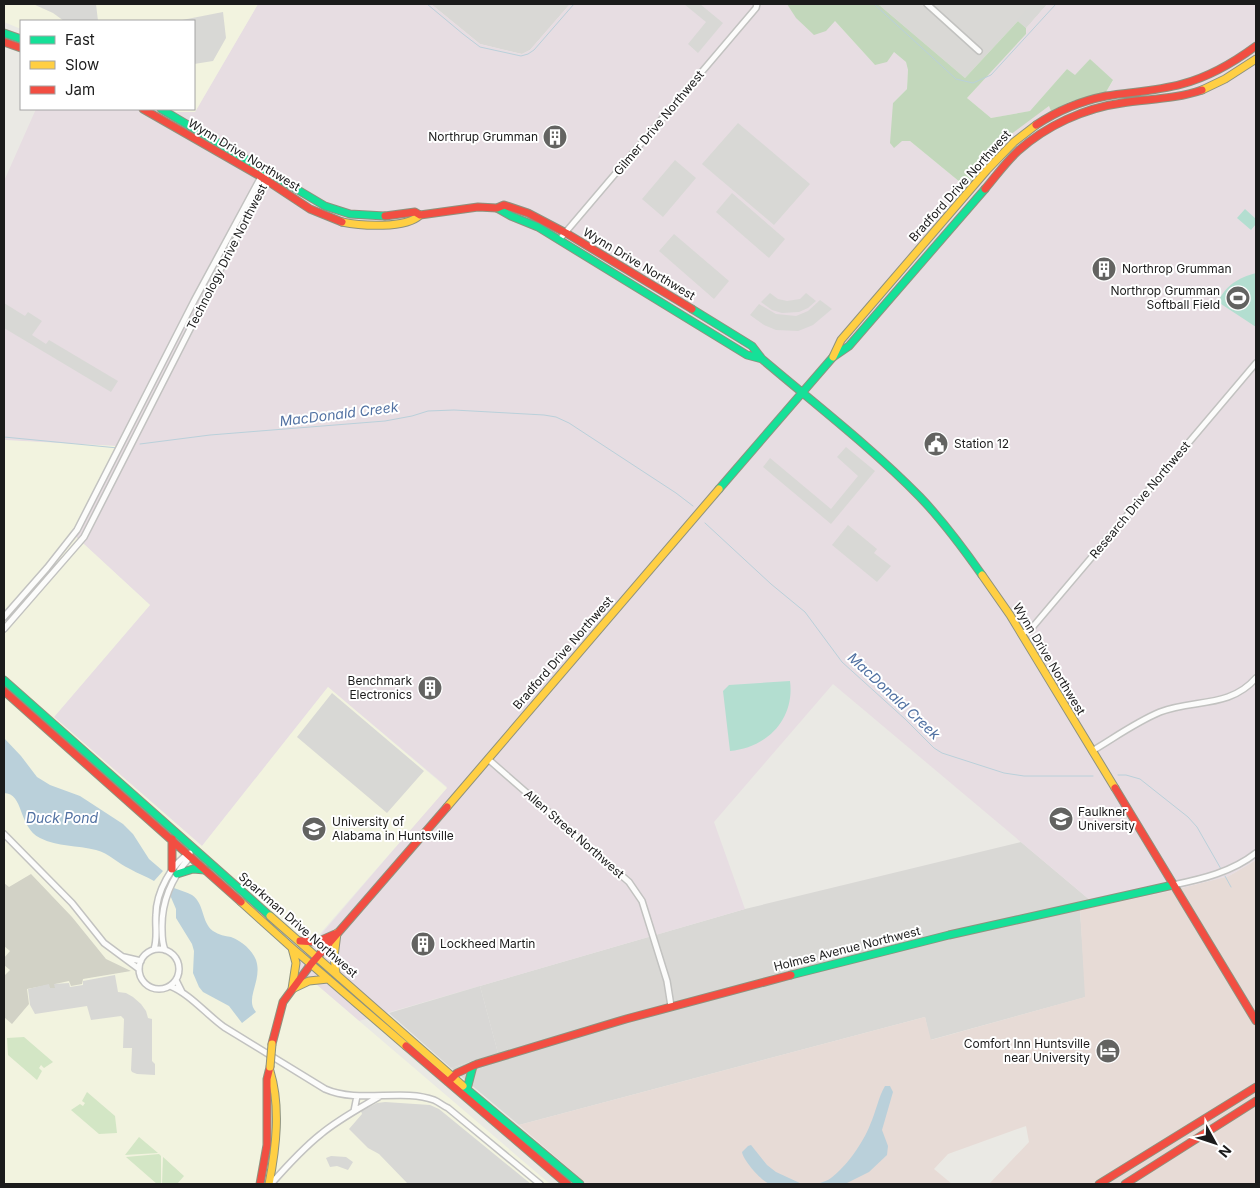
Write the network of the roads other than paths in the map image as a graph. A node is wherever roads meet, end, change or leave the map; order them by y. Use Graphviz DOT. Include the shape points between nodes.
graph roads {
  1 [pos="758,4"];
  2 [pos="927,4"];
  3 [pos="4,33"];
  4 [pos="20,39"];
  5 [pos="4,42"];
  6 [pos="1256,46"];
  7 [pos="20,48"];
  8 [pos="980,51"];
  9 [pos="1256,59"];
  10 [pos="145,110"];
  11 [pos="163,110"];
  12 [pos="264,176"];
  13 [pos="497,208"];
  14 [pos="566,233"];
  15 [pos="559,240"];
  16 [pos="833,358"];
  17 [pos="762,359"];
  18 [pos="1256,363"];
  19 [pos="802,392"];
  20 [pos="4,617"];
  21 [pos="4,629"];
  22 [pos="1021,634"];
  23 [pos="1256,678"];
  24 [pos="4,680"];
  25 [pos="4,691"];
  26 [pos="1092,751"];
  27 [pos="488,759"];
  28 [pos="4,834"];
  29 [pos="172,839"];
  30 [pos="194,848"];
  31 [pos="1256,853"];
  32 [pos="189,854"];
  33 [pos="207,871"];
  34 [pos="175,872"];
  35 [pos="1173,885"];
  36 [pos="337,933"];
  37 [pos="300,941"];
  38 [pos="291,947"];
  39 [pos="154,950"];
  40 [pos="165,950"];
  41 [pos="120,956"];
  42 [pos="316,957"];
  43 [pos="140,961"];
  44 [pos="311,964"];
  45 [pos="139,969"];
  46 [pos="336,973"];
  47 [pos="328,979"];
  48 [pos="176,980"];
  49 [pos="170,986"];
  50 [pos="292,989"];
  51 [pos="182,992"];
  52 [pos="671,1006"];
  53 [pos="1256,1021"];
  54 [pos="473,1066"];
  55 [pos="270,1069"];
  56 [pos="450,1080"];
  57 [pos="1256,1087"];
  58 [pos="467,1089"];
  59 [pos="356,1096"];
  60 [pos="381,1096"];
  61 [pos="1256,1101"];
  62 [pos="354,1110"];
  63 [pos="260,1184"];
  64 [pos="270,1184"];
  65 [pos="540,1184"];
  66 [pos="567,1184"];
  67 [pos="580,1184"];
  68 [pos="1099,1184"];
  69 [pos="1125,1184"];
  1 -- 14 [label="street, Gilmer Drive Northwest"];
  2 -- 8 [label="street"];
  3 -- 4 [label="main road"];
  5 -- 7 [label="main road"];
  6 -- 16 [label="main road, Bradford Drive Northwest" via="1240,59 1189,83 1091,99 1061,110 1028,130 1001,153 870,305 841,340"];
  9 -- 16 [label="main road, Bradford Drive Northwest" via="1222,80 1192,93 1093,109 1064,120 1039,135 1007,162 849,346"];
  10 -- 12 [label="main road, Wynn Drive Northwest"];
  11 -- 12 [label="main road, Wynn Drive Northwest"];
  12 -- 13 [label="main road, Wynn Drive Northwest" via="336,210 365,217"];
  12 -- 20 [label="street, Technology Drive Northwest" via="194,301 78,530"];
  12 -- 21 [label="street, Technology Drive Northwest" via="84,537"];
  13 -- 14 [label="main road, Wynn Drive Northwest" via="504,205 528,213"];
  13 -- 15 [label="main road, Wynn Drive Northwest"];
  14 -- 15 [label="street, Gilmer Drive Northwest"];
  14 -- 17 [label="main road, Wynn Drive Northwest" via="752,346"];
  15 -- 17 [label="main road, Wynn Drive Northwest" via="747,354"];
  16 -- 19 [label="main road, Bradford Drive Northwest"];
  17 -- 19 [label="main road, Wynn Drive Northwest"];
  18 -- 22 [label="street, Research Drive Northwest" via="1031,629"];
  19 -- 22 [label="main road, Wynn Drive Northwest" via="878,457 937,515 976,564"];
  19 -- 27 [label="main road, Bradford Drive Northwest"];
  22 -- 26 [label="main road, Wynn Drive Northwest"];
  23 -- 26 [label="street" via="1235,695 1154,714"];
  24 -- 30 [label="main road, Sparkman Drive Northwest"];
  25 -- 29 [label="main road, Sparkman Drive Northwest"];
  26 -- 35 [label="main road, Wynn Drive Northwest"];
  27 -- 36 [label="main road, Bradford Drive Northwest"];
  27 -- 52 [label="street, Allen Street Northwest" via="629,882 642,901 667,982"];
  28 -- 41 [label="street" via="72,904 104,944"];
  29 -- 32 [label="main road, Sparkman Drive Northwest"];
  29 -- 34 [label="main road"];
  30 -- 32 [label="street"];
  30 -- 37 [label="main road, Sparkman Drive Northwest"];
  31 -- 35 [label="street, Holmes Avenue Northwest" via="1227,871"];
  32 -- 33 [label="main road, Sparkman Drive Northwest"];
  32 -- 34 [label="street"];
  33 -- 34 [label="main road"];
  33 -- 38 [label="main road, Sparkman Drive Northwest"];
  34 -- 39 [label="street" via="161,893 156,913"];
  34 -- 40 [label="street" via="162,915"];
  35 -- 52 [label="main road, Holmes Avenue Northwest" via="958,933"];
  35 -- 53 [label="main road, Wynn Drive Northwest"];
  36 -- 37 [label="main road" via="317,942"];
  36 -- 42 [label="main road, Bradford Drive Northwest"];
  36 -- 46 [label="main road"];
  37 -- 42 [label="main road, Sparkman Drive Northwest"];
  38 -- 44 [label="main road, Sparkman Drive Northwest"];
  38 -- 50 [label="main road" via="296,964"];
  39 -- 40 [label="street"];
  39 -- 43 [label="street"];
  40 -- 48 [label="street" via="176,958"];
  41 -- 43 [label="street"];
  41 -- 45 [label="street"];
  42 -- 44 [label="main road, Bradford Drive Northwest"];
  42 -- 46 [label="main road, Sparkman Drive Northwest"];
  43 -- 45 [label="street"];
  44 -- 47 [label="main road, Sparkman Drive Northwest"];
  44 -- 50 [label="main road"];
  45 -- 49 [label="street" via="141,978 152,988"];
  46 -- 56 [label="main road, Sparkman Drive Northwest"];
  47 -- 50 [label="main road" via="309,981"];
  47 -- 56 [label="main road, Sparkman Drive Northwest"];
  48 -- 49 [label="street"];
  48 -- 51 [label="street"];
  49 -- 51 [label="street"];
  50 -- 55 [label="main road, bridge" via="283,1002 272,1044"];
  51 -- 59 [label="street" via="224,1027 325,1089"];
  52 -- 54 [label="main road, Holmes Avenue Northwest"];
  54 -- 56 [label="main road, Holmes Avenue Northwest"];
  54 -- 58 [label="main road"];
  55 -- 63 [label="main road" via="267,1079 267,1145"];
  55 -- 64 [label="main road" via="277,1125"];
  56 -- 58 [label="main road, Sparkman Drive Northwest"];
  56 -- 66 [label="main road, Sparkman Drive Northwest"];
  57 -- 68 [label="main road"];
  58 -- 67 [label="main road, Sparkman Drive Northwest"];
  59 -- 60 [label="street"];
  59 -- 62 [label="street"];
  60 -- 62 [label="street"];
  60 -- 65 [label="street" via="435,1100"];
  61 -- 69 [label="main road"];
  62 -- 64 [label="street" via="320,1135"];
}
